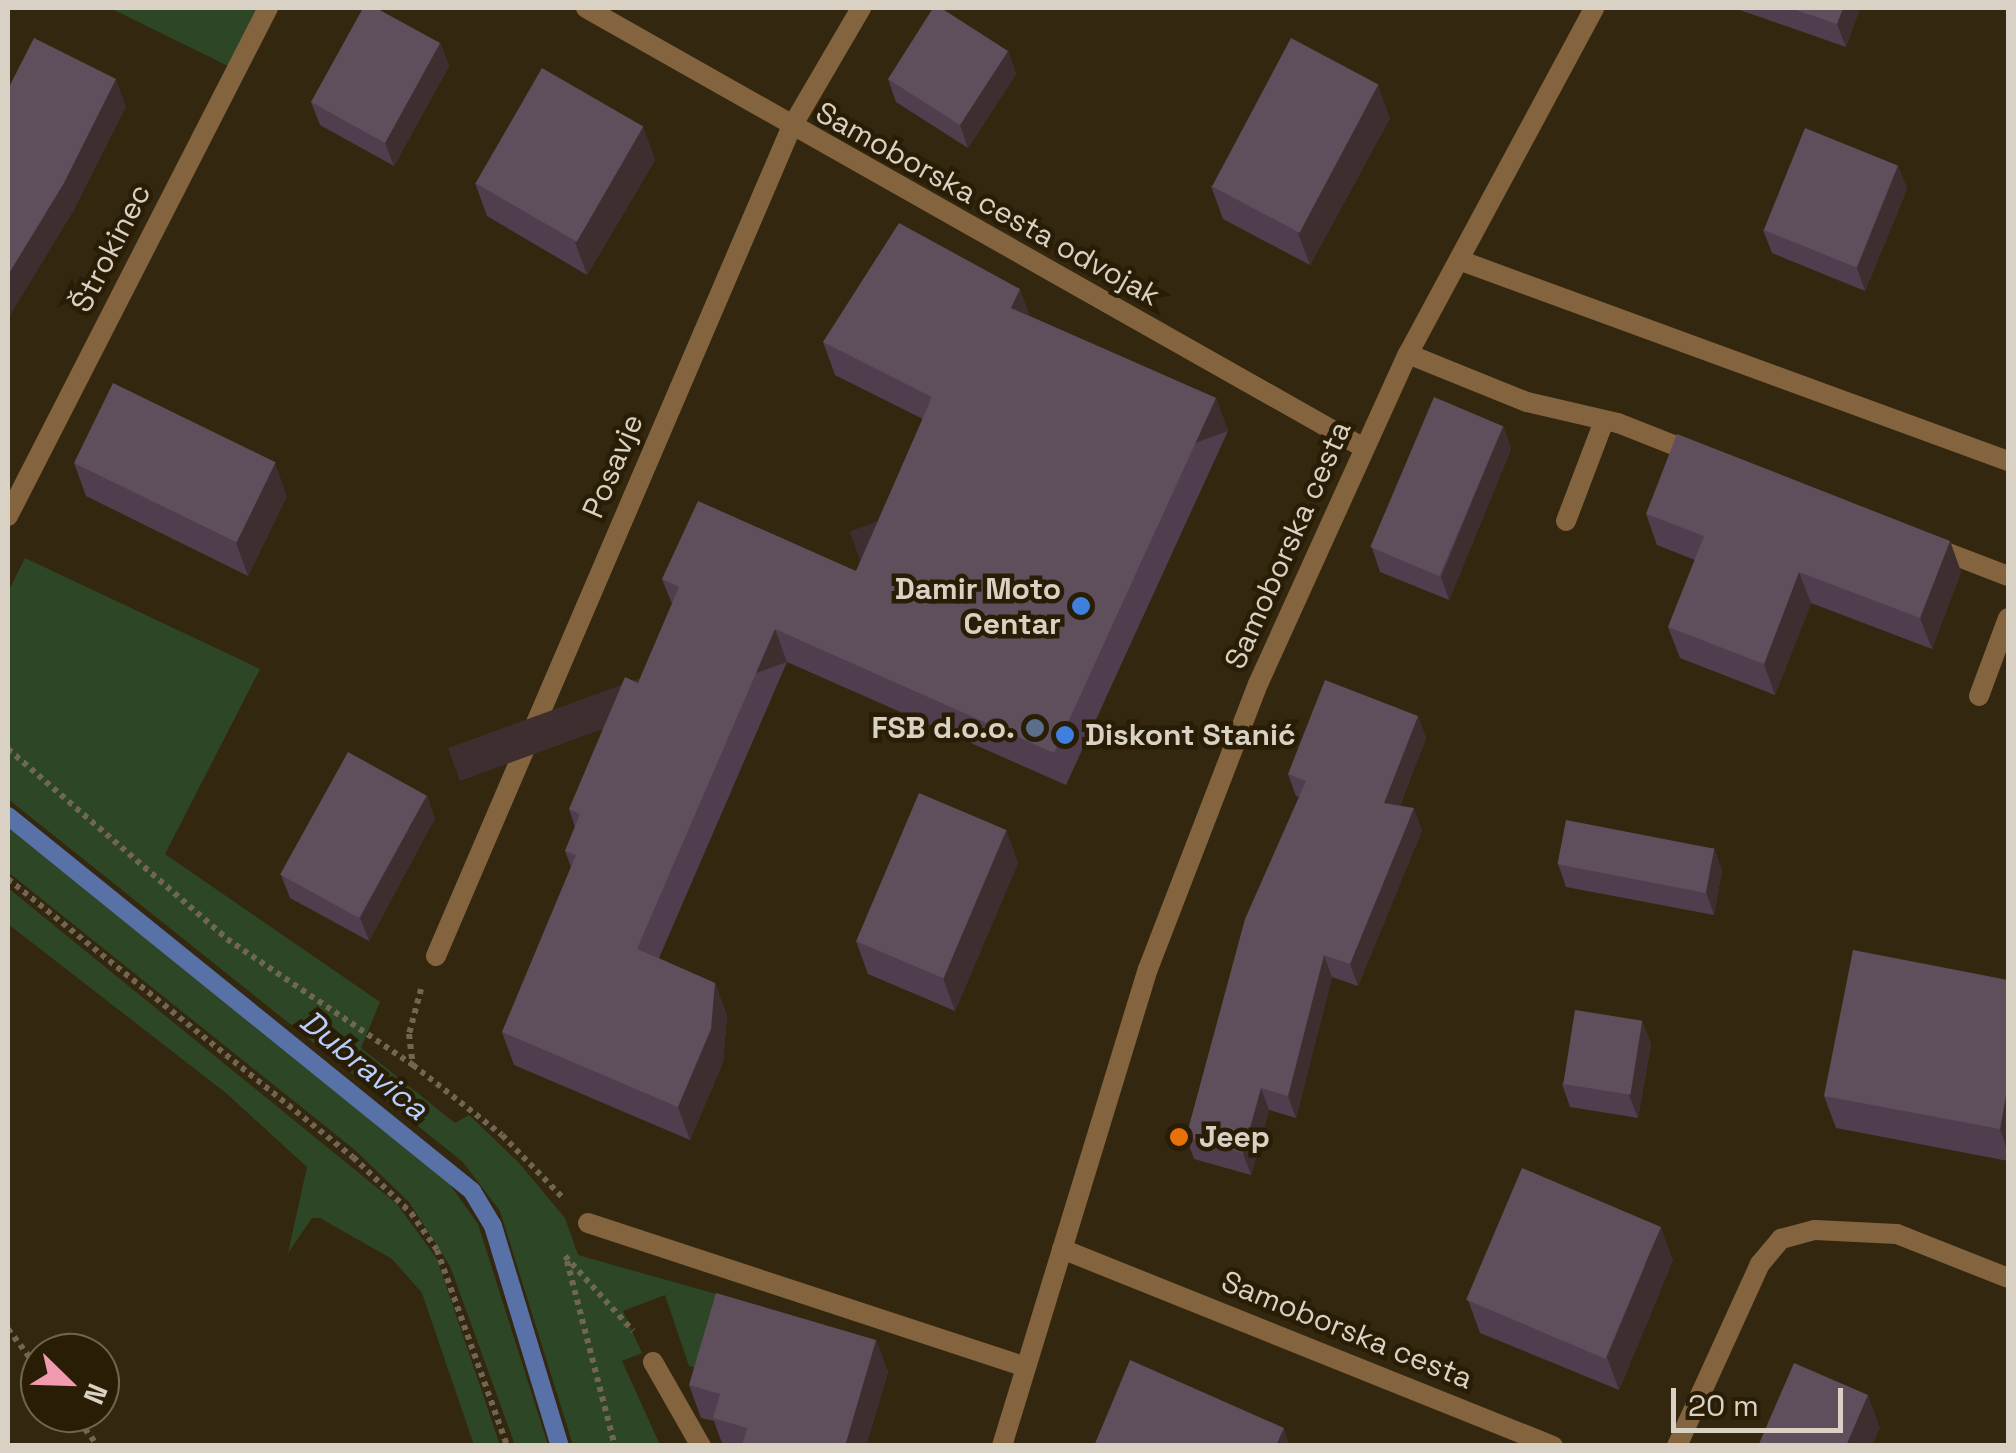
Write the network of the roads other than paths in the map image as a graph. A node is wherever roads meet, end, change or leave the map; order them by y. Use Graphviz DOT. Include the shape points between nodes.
graph roads {
  1 [pos="268,8"];
  2 [pos="586,8"];
  3 [pos="861,8"];
  4 [pos="1594,8"];
  5 [pos="790,128"];
  6 [pos="1459,260"];
  7 [pos="1408,354"];
  8 [pos="1604,421"];
  9 [pos="1364,448"];
  10 [pos="2008,461"];
  11 [pos="1729,467"];
  12 [pos="8,516"];
  13 [pos="1566,521"];
  14 [pos="1916,540"];
  15 [pos="2008,576"];
  16 [pos="2008,618"];
  17 [pos="1979,696"];
  18 [pos="436,956"];
  19 [pos="588,1223"];
  20 [pos="1062,1249"];
  21 [pos="2008,1278"];
  22 [pos="653,1362"];
  23 [pos="1022,1366"];
  24 [pos="701,1446"];
  25 [pos="1002,1446"];
  26 [pos="1554,1446"];
  27 [pos="1677,1446"];
  1 -- 12 [label="street, Štrokinec"];
  2 -- 5 [label="street, Samoborska cesta odvojak"];
  3 -- 5 [label="street, Posavje"];
  4 -- 6 [label="street, Samoborska cesta"];
  5 -- 9 [label="street, Samoborska cesta odvojak"];
  5 -- 18 [label="street, Posavje"];
  6 -- 7 [label="street, Samoborska cesta"];
  6 -- 10 [label="street"];
  7 -- 8 [label="street" via="1527,402"];
  7 -- 9 [label="street, Samoborska cesta"];
  8 -- 11 [label="street"];
  8 -- 13 [label="street"];
  9 -- 20 [label="street, Samoborska cesta" via="1258,684 1148,969"];
  14 -- 15 [label="street"];
  16 -- 17 [label="street"];
  19 -- 23 [label="street"];
  20 -- 23 [label="street, Samoborska cesta"];
  20 -- 26 [label="street, Samoborska cesta"];
  21 -- 27 [label="street" via="1897,1234 1815,1230 1780,1239 1760,1264"];
  22 -- 24 [label="street"];
  23 -- 25 [label="street, Samoborska cesta"];
}
